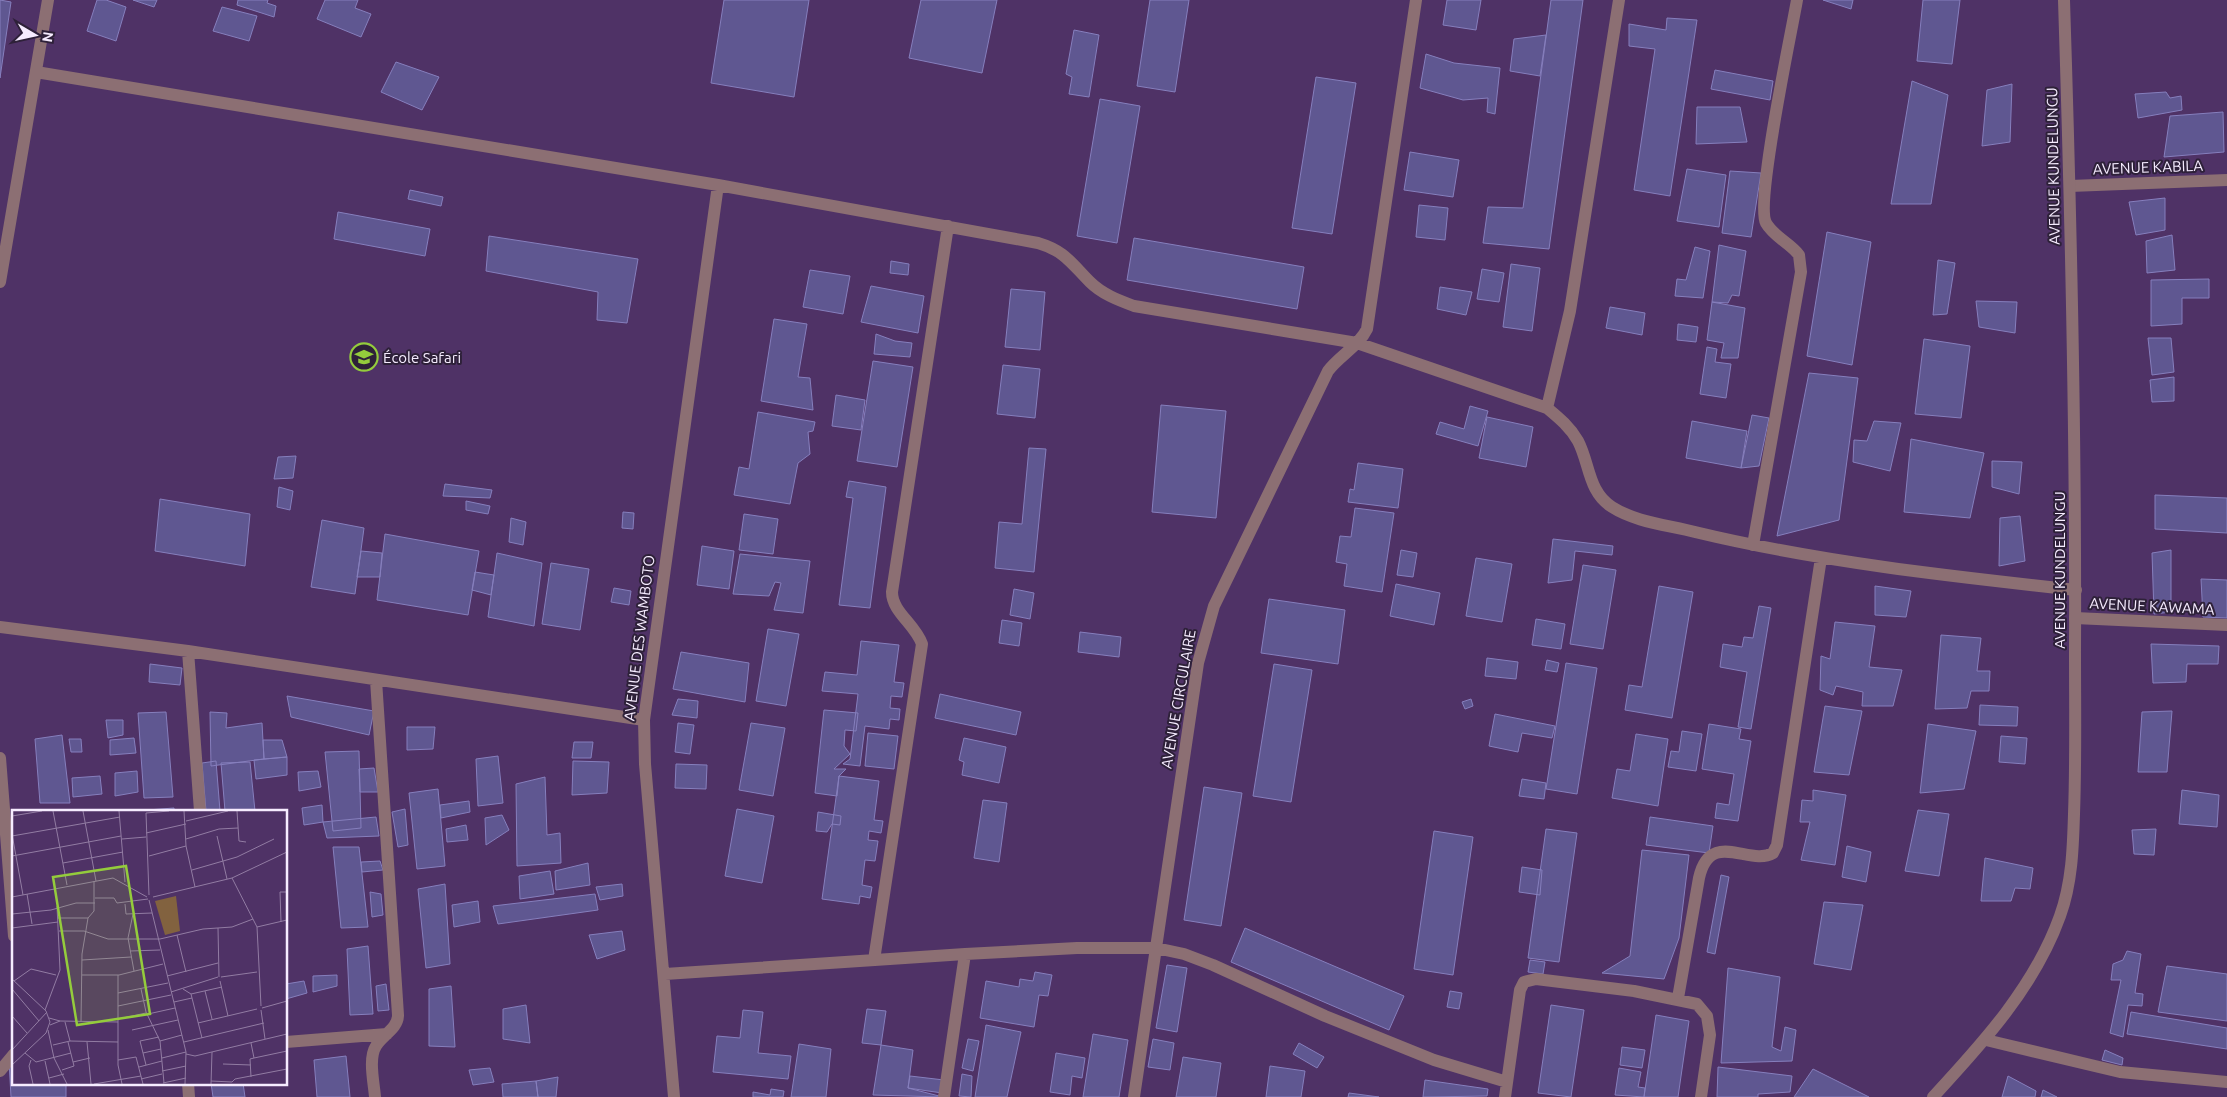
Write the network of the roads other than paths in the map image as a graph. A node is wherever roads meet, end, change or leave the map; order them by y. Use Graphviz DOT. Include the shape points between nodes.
graph roads {
  1 [pos="48,0"];
  2 [pos="1416,0"];
  3 [pos="1618,0"];
  4 [pos="1797,0"];
  5 [pos="2064,0"];
  6 [pos="36,72"];
  7 [pos="2227,180"];
  8 [pos="718,185"];
  9 [pos="2070,186"];
  10 [pos="948,226"];
  11 [pos="0,282"];
  12 [pos="1357,343"];
  13 [pos="1547,408"];
  14 [pos="1753,546"];
  15 [pos="1821,558"];
  16 [pos="2076,590"];
  17 [pos="2075,618"];
  18 [pos="2227,625"];
  19 [pos="0,627"];
  20 [pos="188,651"];
  21 [pos="376,680"];
  22 [pos="644,720"];
  23 [pos="0,758"];
  24 [pos="200,810"];
  25 [pos="12,911"];
  26 [pos="1156,948"];
  27 [pos="965,954"];
  28 [pos="874,960"];
  29 [pos="665,974"];
  30 [pos="1678,998"];
  31 [pos="387,1034"];
  32 [pos="1986,1040"];
  33 [pos="288,1042"];
  34 [pos="12,1056"];
  35 [pos="0,1071"];
  36 [pos="1507,1082"];
  37 [pos="2227,1082"];
  38 [pos="188,1084"];
  39 [pos="189,1097"];
  40 [pos="375,1097"];
  41 [pos="674,1097"];
  42 [pos="944,1097"];
  43 [pos="1134,1097"];
  44 [pos="1505,1097"];
  45 [pos="1700,1097"];
  46 [pos="1933,1097"];
  1 -- 6 [label="street"];
  2 -- 12 [label="street" via="1370,321"];
  3 -- 13 [label="street" via="1570,311"];
  4 -- 14 [label="street" via="1767,169 1763,210 1771,230 1799,255 1801,272"];
  5 -- 9 [label="street, AVENUE KUNDELUNGU"];
  6 -- 8 [label="street"];
  6 -- 11 [label="street"];
  7 -- 9 [label="street, AVENUE KABILA"];
  8 -- 10 [label="street"];
  8 -- 22 [label="street, AVENUE DES WAMBOTO"];
  9 -- 16 [label="street, AVENUE KUNDELUNGU"];
  10 -- 12 [label="street" via="1052,247 1063,253 1105,293 1134,306"];
  10 -- 28 [label="street" via="892,592 894,605 918,632 922,644"];
  12 -- 13 [label="street"];
  12 -- 26 [label="street, AVENUE CIRCULAIRE" via="1328,371 1214,606 1198,663"];
  13 -- 14 [label="street" via="1570,429 1584,456 1591,482 1612,507 1641,519"];
  14 -- 15 [label="street"];
  15 -- 16 [label="street"];
  15 -- 30 [label="street" via="1777,845 1773,853 1766,856 1722,851 1703,866"];
  16 -- 17 [label="street, AVENUE KUNDELUNGU"];
  17 -- 18 [label="street, AVENUE KAWAMA"];
  17 -- 32 [label="street, AVENUE KUNDELUNGU" via="2075,788 2070,880 2052,937 2029,978"];
  19 -- 20 [label="street"];
  20 -- 21 [label="street"];
  20 -- 24 [label="street"];
  21 -- 22 [label="street"];
  21 -- 31 [label="street" via="398,1010 397,1023"];
  22 -- 29 [label="street, AVENUE DES WAMBOTO" via="645,764"];
  23 -- 25 [label="street"];
  26 -- 27 [label="street"];
  26 -- 36 [label="street" via="1206,962 1324,1016 1434,1060"];
  26 -- 43 [label="street, AVENUE CIRCULAIRE"];
  27 -- 28 [label="street"];
  27 -- 42 [label="street"];
  28 -- 29 [label="street"];
  29 -- 41 [label="street, AVENUE DES WAMBOTO"];
  30 -- 36 [label="street" via="1529,980 1522,986 1518,997"];
  30 -- 45 [label="street" via="1697,1004 1708,1016 1710,1035"];
  31 -- 33 [label="street"];
  31 -- 40 [label="street" via="376,1044 373,1052"];
  32 -- 37 [label="street" via="2120,1072"];
  32 -- 46 [label="street, AVENUE KUNDELUNGU"];
  34 -- 35 [label="street"];
  36 -- 44 [label="street"];
  38 -- 39 [label="street"];
}
